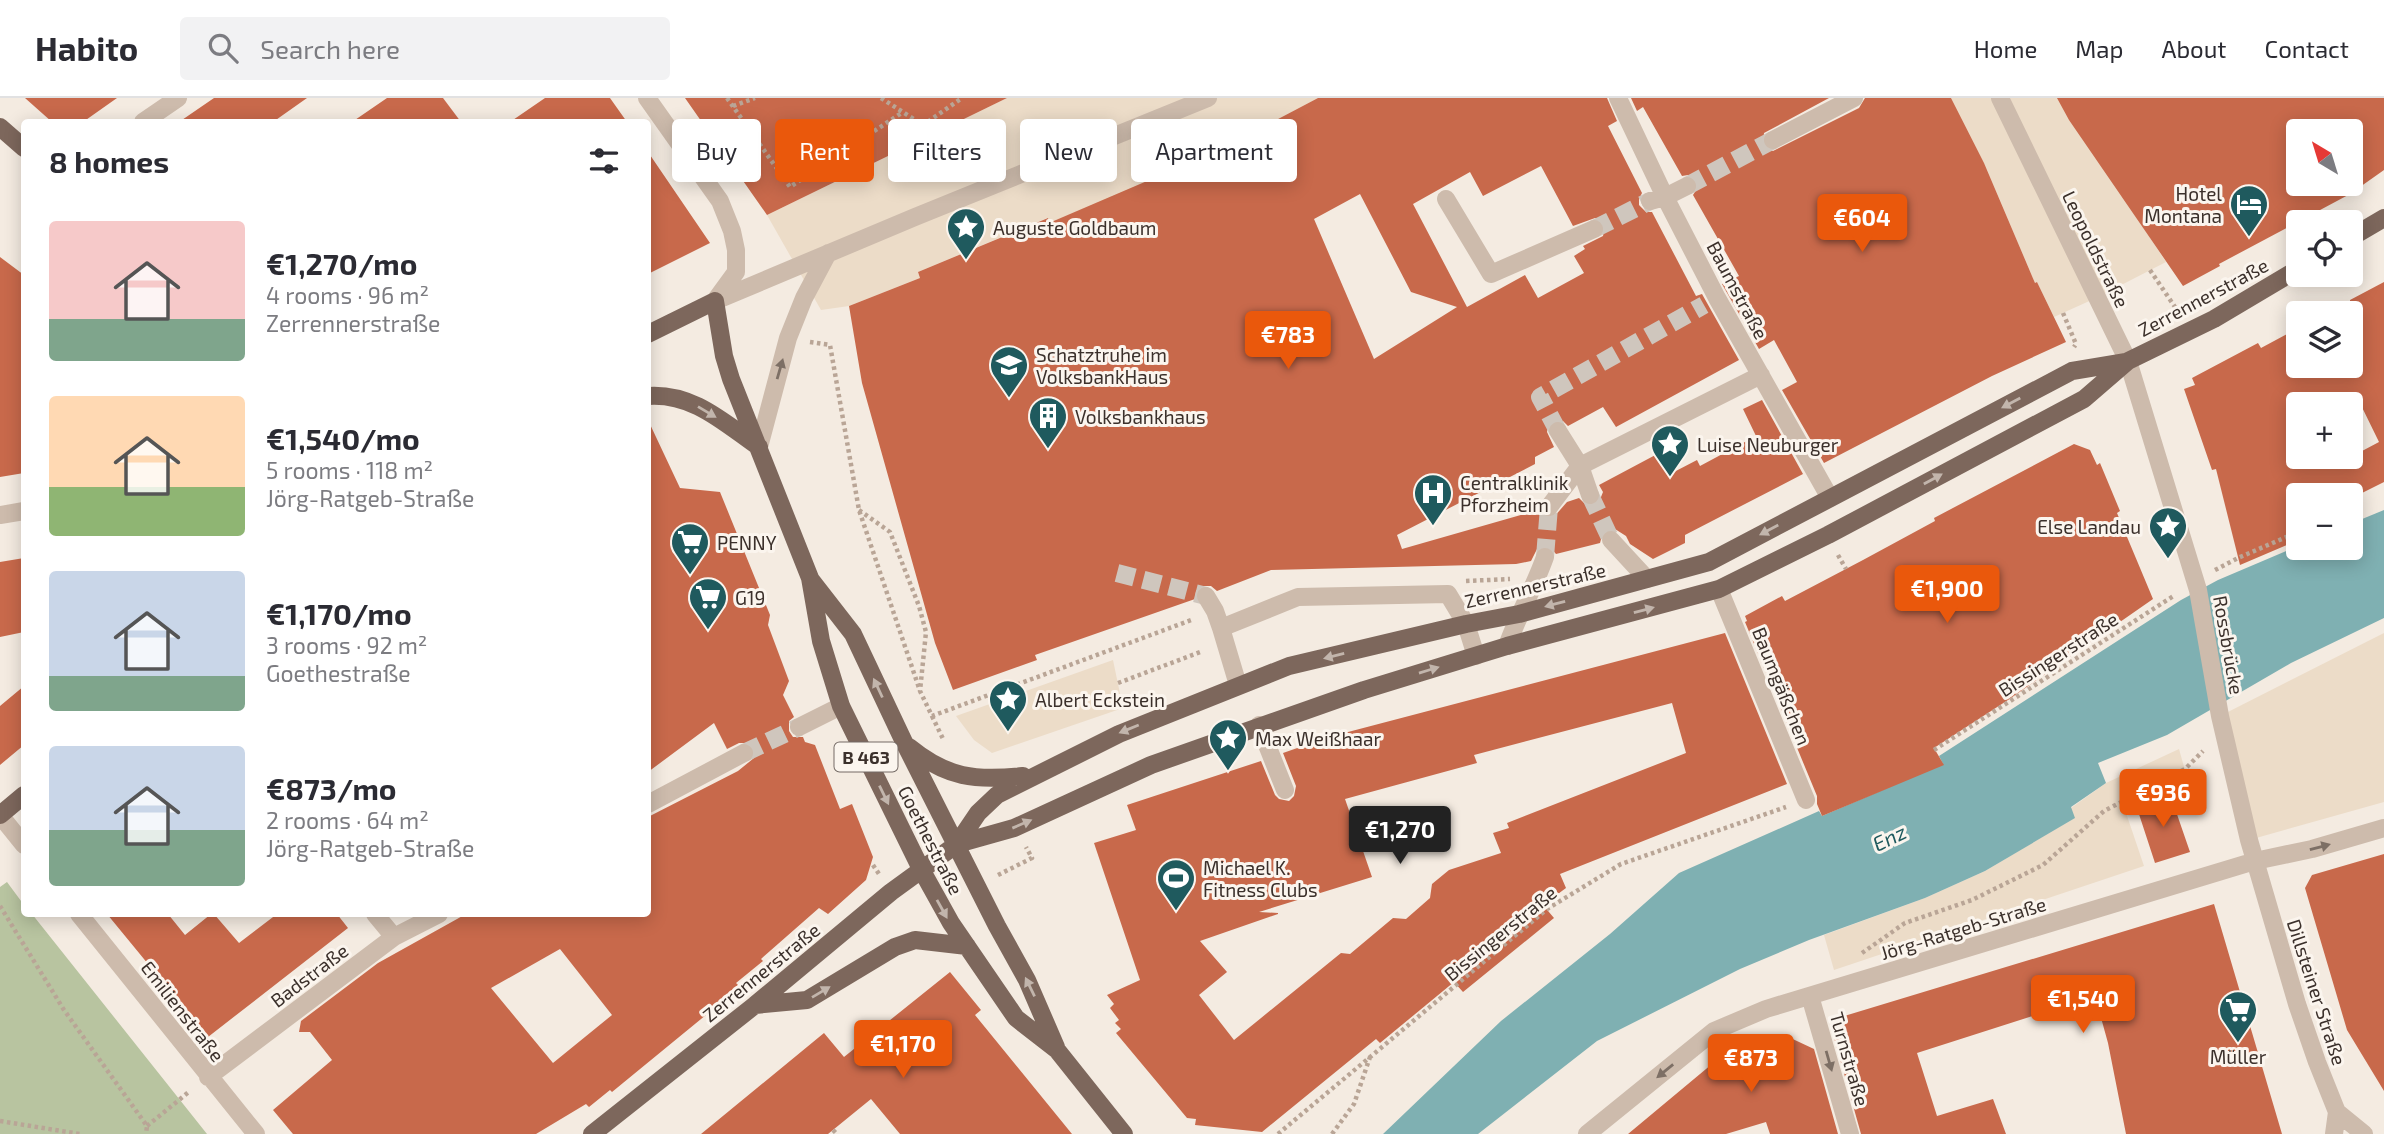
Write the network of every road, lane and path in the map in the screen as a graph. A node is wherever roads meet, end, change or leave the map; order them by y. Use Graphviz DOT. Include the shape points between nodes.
graph roads {
  1 [pos="178,98"];
  2 [pos="648,98"];
  3 [pos="727,98"];
  4 [pos="755,98"];
  5 [pos="881,98"];
  6 [pos="962,98"];
  7 [pos="1208,98"];
  8 [pos="1618,98"];
  9 [pos="1854,98"];
  10 [pos="2000,98"];
  11 [pos="733,106"];
  12 [pos="903,112"];
  13 [pos="147,119"];
  14 [pos="0,127"];
  15 [pos="1773,140"];
  16 [pos="21,145"];
  17 [pos="1687,186"];
  18 [pos="1446,199"];
  19 [pos="1658,199"];
  20 [pos="2384,218"];
  21 [pos="1594,229"];
  22 [pos="2363,230"];
  23 [pos="828,253"];
  24 [pos="2150,270"];
  25 [pos="2286,276"];
  26 [pos="715,301"];
  27 [pos="2190,331"];
  28 [pos="651,333"];
  29 [pos="788,338"];
  30 [pos="2128,361"];
  31 [pos="1761,375"];
  32 [pos="651,396"];
  33 [pos="1559,431"];
  34 [pos="759,447"];
  35 [pos="1580,466"];
  36 [pos="1590,495"];
  37 [pos="1830,498"];
  38 [pos="1549,507"];
  39 [pos="859,510"];
  40 [pos="21,512"];
  41 [pos="0,515"];
  42 [pos="2286,537"];
  43 [pos="1611,540"];
  44 [pos="1545,557"];
  45 [pos="2238,558"];
  46 [pos="810,578"];
  47 [pos="1647,579"];
  48 [pos="2197,586"];
  49 [pos="1718,589"];
  50 [pos="1206,596"];
  51 [pos="1519,614"];
  52 [pos="1466,624"];
  53 [pos="926,632"];
  54 [pos="1222,636"];
  55 [pos="1507,646"];
  56 [pos="1476,656"];
  57 [pos="1118,682"];
  58 [pos="1238,685"];
  59 [pos="920,691"];
  60 [pos="841,706"];
  61 [pos="2220,717"];
  62 [pos="1259,725"];
  63 [pos="799,727"];
  64 [pos="904,742"];
  65 [pos="1936,749"];
  66 [pos="744,753"];
  67 [pos="1037,775"];
  68 [pos="1285,790"];
  69 [pos="21,798"];
  70 [pos="1806,800"];
  71 [pos="651,802"];
  72 [pos="0,815"];
  73 [pos="2384,828"];
  74 [pos="21,841"];
  75 [pos="957,844"];
  76 [pos="1032,858"];
  77 [pos="2255,862"];
  78 [pos="921,869"];
  79 [pos="976,886"];
  80 [pos="0,906"];
  81 [pos="81,917"];
  82 [pos="377,917"];
  83 [pos="433,917"];
  84 [pos="394,937"];
  85 [pos="967,946"];
  86 [pos="1853,960"];
  87 [pos="1810,996"];
  88 [pos="755,1005"];
  89 [pos="1057,1050"];
  90 [pos="1371,1056"];
  91 [pos="208,1077"];
  92 [pos="2337,1112"];
  93 [pos="0,1121"];
  94 [pos="147,1126"];
  95 [pos="80,1134"];
  96 [pos="146,1134"];
  97 [pos="256,1134"];
  98 [pos="592,1134"];
  99 [pos="1124,1134"];
  100 [pos="1278,1134"];
  101 [pos="1332,1134"];
  102 [pos="1587,1134"];
  103 [pos="1850,1134"];
  104 [pos="2334,1134"];
  105 [pos="2364,1134"];
  1 -- 13 [label="street"];
  2 -- 26 [label="street" via="720,201 732,231 736,272"];
  3 -- 11 [label="path"];
  4 -- 11 [label="path"];
  5 -- 12 [label="path"];
  6 -- 12 [label="path" via="923,125"];
  7 -- 23 [label="street"];
  8 -- 19 [label="street, Baumstraße"];
  9 -- 15 [label="street"];
  10 -- 30 [label="street, Leopoldstraße"];
  11 -- 12 [label="path" via="790,187"];
  14 -- 16 [label="main road"];
  17 -- 19 [label="street"];
  18 -- 21 [label="street" via="1491,274"];
  19 -- 31 [label="street, Baumstraße" via="1710,302"];
  20 -- 22 [label="main road"];
  23 -- 26 [label="street"];
  23 -- 29 [label="street"];
  24 -- 27 [label="path"];
  25 -- 27 [label="main road, Zerrennerstraße"];
  26 -- 28 [label="main road"];
  26 -- 34 [label="main road, Goethestraße / B 463" via="724,356"];
  27 -- 30 [label="main road, Zerrennerstraße"];
  34 -- 29 [label="street, one-way"];
  29 -- 39 [label="path" via="830,345"];
  30 -- 37 [label="main road, Zerrennerstraße, one-way" via="2072,371"];
  30 -- 48 [label="street, Leopoldstraße"];
  49 -- 30 [label="main road, Zerrennerstraße, one-way" via="1828,536 2084,398"];
  31 -- 35 [label="street"];
  31 -- 37 [label="street, Baumstraße"];
  32 -- 34 [label="main road, one-way" via="668,394 688,401"];
  33 -- 35 [label="street"];
  34 -- 46 [label="main road, Goethestraße / B 463"];
  35 -- 36 [label="street"];
  35 -- 38 [label="street"];
  37 -- 47 [label="main road, Zerrennerstraße, one-way" via="1709,562"];
  39 -- 53 [label="path" via="890,532"];
  39 -- 59 [label="path"];
  40 -- 41 [label="street"];
  42 -- 45 [label="path"];
  43 -- 47 [label="street"];
  44 -- 51 [label="street"];
  46 -- 60 [label="main road, Goethestraße / B 463" via="821,641"];
  64 -- 46 [label="main road, Goethestraße / B 463, one-way" via="853,634"];
  47 -- 51 [label="main road, Zerrennerstraße, one-way"];
  48 -- 61 [label="street, Rossbrücke"];
  48 -- 65 [label="path, Bissingerstraße"];
  55 -- 49 [label="main road, Zerrennerstraße, one-way"];
  49 -- 70 [label="street, Baumgäßchen"];
  50 -- 54 [label="street"];
  51 -- 52 [label="main road, Zerrennerstraße"];
  51 -- 55 [label="street"];
  52 -- 54 [label="street" via="1448,594 1298,597"];
  52 -- 56 [label="street"];
  52 -- 58 [label="main road, Zerrennerstraße, one-way" via="1289,667"];
  54 -- 57 [label="path"];
  54 -- 58 [label="street"];
  55 -- 56 [label="main road, Zerrennerstraße"];
  62 -- 56 [label="main road, Zerrennerstraße, one-way"];
  58 -- 67 [label="main road, Zerrennerstraße, one-way" via="1119,734"];
  60 -- 63 [label="street"];
  60 -- 78 [label="main road, Goethestraße / B 463, one-way"];
  61 -- 77 [label="street"];
  61 -- 86 [label="path" via="2185,769 2104,811 2043,865 1972,900 1905,923"];
  62 -- 68 [label="street"];
  75 -- 62 [label="main road, Zerrennerstraße, one-way" via="1014,828 1151,765"];
  64 -- 67 [label="main road" via="923,759 962,776"];
  64 -- 75 [label="main road, Goethestraße / B 463"];
  66 -- 71 [label="street"];
  67 -- 75 [label="main road, Zerrennerstraße" via="997,795"];
  69 -- 72 [label="main road"];
  70 -- 90 [label="path, Bissingerstraße" via="1621,864 1547,909"];
  72 -- 74 [label="street"];
  77 -- 73 [label="street, Jörg-Ratgeb-Straße, one-way"];
  75 -- 78 [label="main road, Zerrennerstraße"];
  75 -- 79 [label="main road, Goethestraße / B 463"];
  76 -- 79 [label="path"];
  77 -- 87 [label="street, Jörg-Ratgeb-Straße"];
  77 -- 92 [label="street, Dillsteiner Straße" via="2316,1062"];
  78 -- 85 [label="main road, Goethestraße / B 463, one-way"];
  78 -- 88 [label="main road, Zerrennerstraße"];
  89 -- 79 [label="main road, Goethestraße / B 463, one-way" via="1027,980"];
  80 -- 94 [label="path" via="64,1010"];
  81 -- 91 [label="street, Emilienstraße"];
  82 -- 84 [label="street"];
  83 -- 84 [label="street, Badstraße"];
  84 -- 91 [label="street, Badstraße"];
  88 -- 85 [label="main road, one-way" via="807,1000 895,947 915,940"];
  85 -- 89 [label="main road, Goethestraße / B 463" via="1016,1018"];
  87 -- 102 [label="street, Jörg-Ratgeb-Straße, one-way" via="1714,1031"];
  87 -- 103 [label="street, Turnstraße, one-way"];
  88 -- 98 [label="main road, Zerrennerstraße"];
  89 -- 99 [label="main road, Goethestraße / B 463"];
  90 -- 100 [label="path, Bissingerstraße"];
  90 -- 101 [label="path" via="1353,1104"];
  91 -- 94 [label="path"];
  91 -- 97 [label="street, Emilienstraße"];
  92 -- 104 [label="street"];
  92 -- 105 [label="street"];
  93 -- 95 [label="path"];
  94 -- 96 [label="path"];
}
